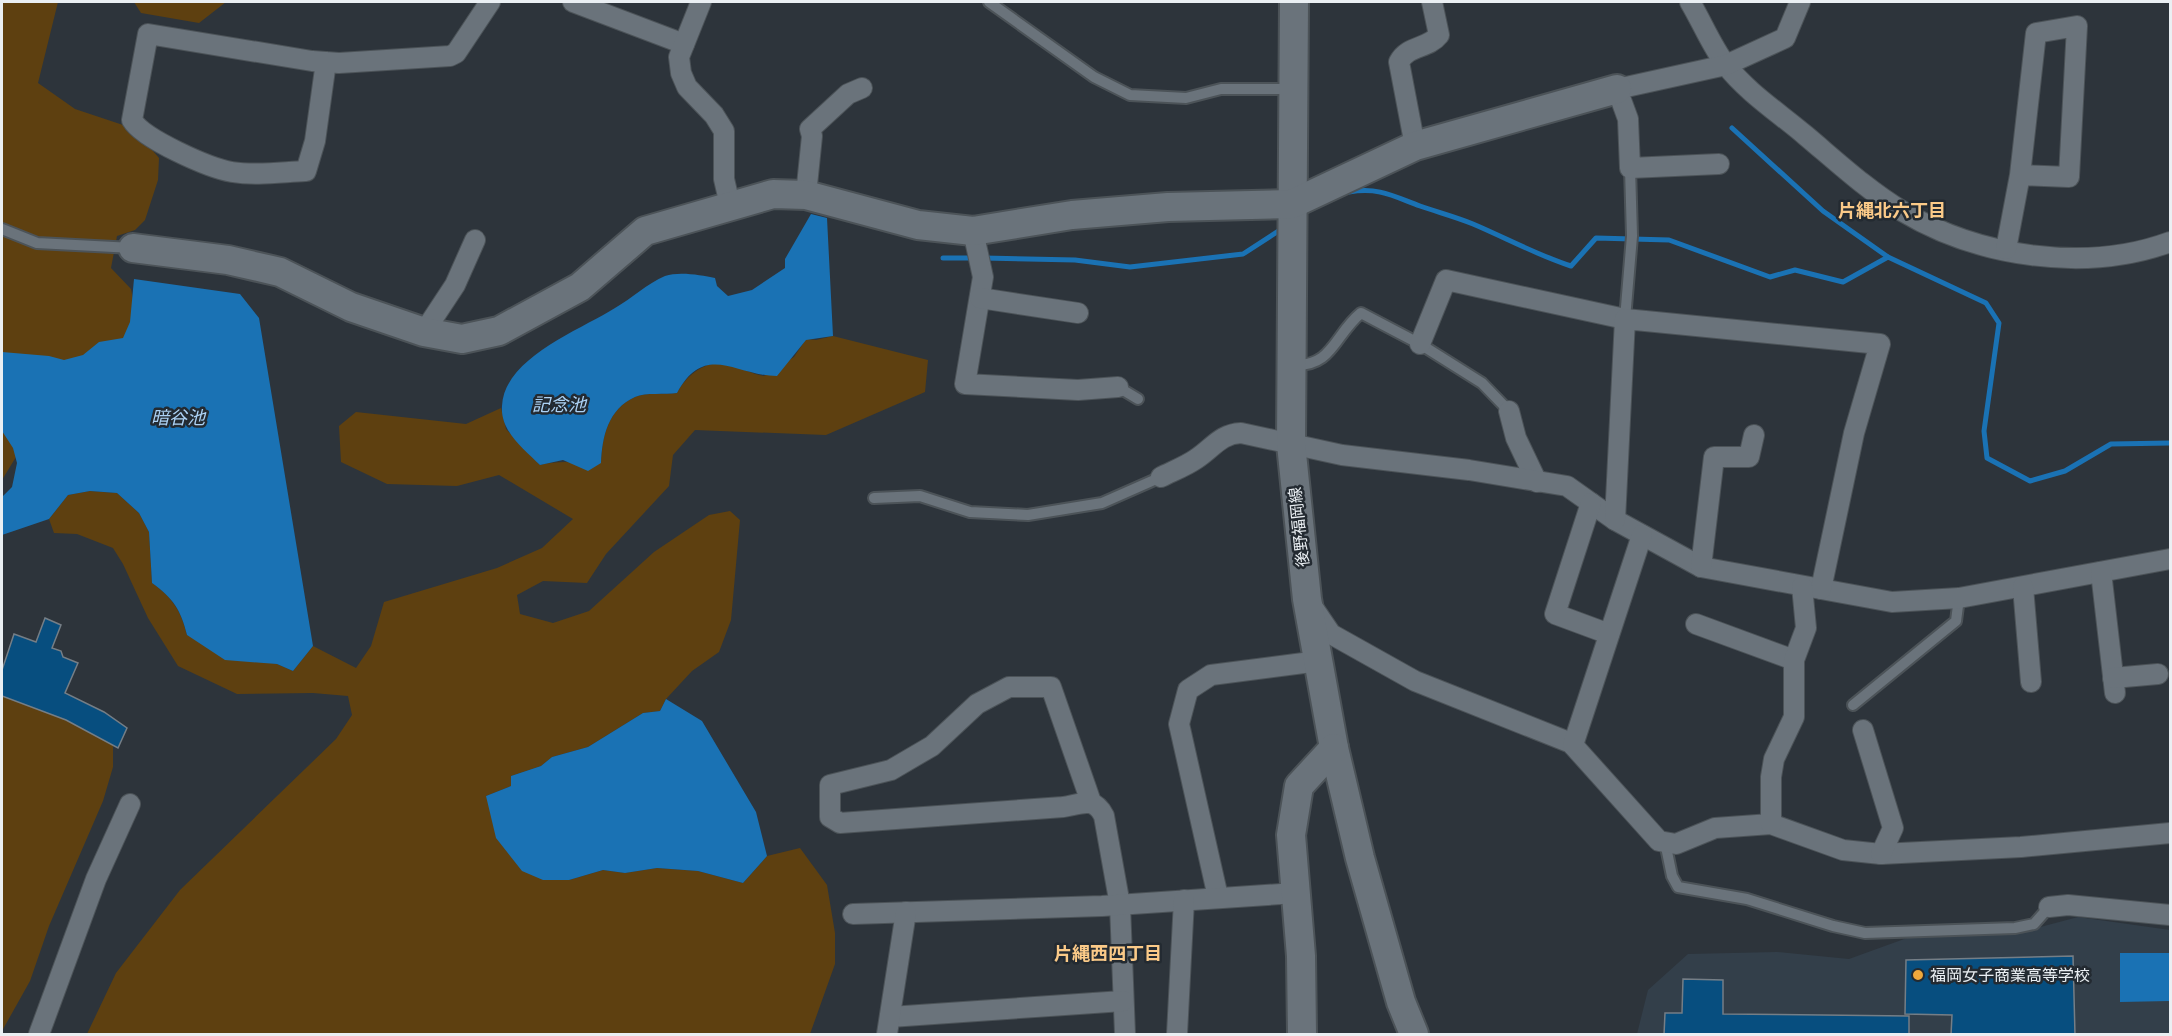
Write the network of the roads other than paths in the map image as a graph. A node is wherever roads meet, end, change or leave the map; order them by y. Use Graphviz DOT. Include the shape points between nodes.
graph roads {
  1 [pos="490,2"];
  2 [pos="573,2"];
  3 [pos="701,2"];
  4 [pos="989,2"];
  5 [pos="1294,2"];
  6 [pos="1432,2"];
  7 [pos="1690,2"];
  8 [pos="1800,2"];
  9 [pos="684,44"];
  10 [pos="326,62"];
  11 [pos="1726,64"];
  12 [pos="862,88"];
  13 [pos="1293,89"];
  14 [pos="1617,89"];
  15 [pos="1415,146"];
  16 [pos="1719,164"];
  17 [pos="1630,168"];
  18 [pos="2020,175"];
  19 [pos="806,195"];
  20 [pos="1292,204"];
  21 [pos="730,205"];
  22 [pos="2,229"];
  23 [pos="973,231"];
  24 [pos="475,240"];
  25 [pos="2170,242"];
  26 [pos="133,248"];
  27 [pos="2006,249"];
  28 [pos="980,298"];
  29 [pos="1078,313"];
  30 [pos="1625,319"];
  31 [pos="424,332"];
  32 [pos="1420,344"];
  33 [pos="1291,365"];
  34 [pos="1119,387"];
  35 [pos="1138,399"];
  36 [pos="1509,411"];
  37 [pos="1754,435"];
  38 [pos="1291,444"];
  39 [pos="1161,477"];
  40 [pos="1537,482"];
  41 [pos="874,498"];
  42 [pos="1591,503"];
  43 [pos="1615,520"];
  44 [pos="1642,535"];
  45 [pos="2170,559"];
  46 [pos="1701,567"];
  47 [pos="2101,572"];
  48 [pos="2023,587"];
  49 [pos="1812,588"];
  50 [pos="1959,597"];
  51 [pos="1307,599"];
  52 [pos="1696,624"];
  53 [pos="1609,634"];
  54 [pos="1794,660"];
  55 [pos="1319,661"];
  56 [pos="2158,674"];
  57 [pos="2031,682"];
  58 [pos="1853,705"];
  59 [pos="1863,730"];
  60 [pos="1573,745"];
  61 [pos="1334,748"];
  62 [pos="1091,802"];
  63 [pos="130,804"];
  64 [pos="1771,824"];
  65 [pos="2170,832"];
  66 [pos="1665,842"];
  67 [pos="1881,854"];
  68 [pos="1296,893"];
  69 [pos="1218,897"];
  70 [pos="1184,900"];
  71 [pos="1120,905"];
  72 [pos="2049,907"];
  73 [pos="906,912"];
  74 [pos="853,914"];
  75 [pos="2170,915"];
  76 [pos="1123,1001"];
  77 [pos="889,1026"];
  78 [pos="39,1035"];
  79 [pos="1125,1035"];
  80 [pos="1177,1035"];
  81 [pos="1302,1035"];
  82 [pos="1413,1035"];
  1 -- 10 [label="street" via="456,53 450,56"];
  2 -- 9 [label="street"];
  3 -- 9 [label="street"];
  4 -- 13 [label="lane" via="1094,77 1130,95 1186,98 1221,89"];
  5 -- 13 [label="street, 後野福岡線"];
  6 -- 15 [label="street" via="1439,35 1433,43 1410,50 1399,62"];
  7 -- 11 [label="street"];
  8 -- 11 [label="street" via="1785,38"];
  9 -- 21 [label="street" via="679,57 687,87 724,131 724,179"];
  10 -- 10 [label="street" via="148,34 132,120 137,129 232,172 306,171 315,141"];
  11 -- 14 [label="street"];
  11 -- 27 [label="street" via="1844,168 1903,212 1959,236"];
  12 -- 19 [label="street" via="848,94 810,129"];
  13 -- 20 [label="street, 後野福岡線"];
  14 -- 15 [label="street"];
  14 -- 17 [label="street" via="1628,119"];
  15 -- 20 [label="street"];
  16 -- 17 [label="street"];
  17 -- 30 [label="lane" via="1632,236"];
  18 -- 18 [label="street" via="2036,33 2077,26 2069,177"];
  18 -- 27 [label="street"];
  19 -- 21 [label="street" via="773,194"];
  19 -- 23 [label="street" via="918,225"];
  20 -- 23 [label="street" via="1084,214"];
  20 -- 33 [label="street, 後野福岡線"];
  21 -- 31 [label="street" via="645,231 580,287 499,331 462,339"];
  22 -- 26 [label="lane" via="37,243"];
  23 -- 28 [label="street" via="983,268"];
  24 -- 31 [label="street" via="455,285"];
  25 -- 27 [label="street" via="2134,252 2074,259"];
  26 -- 31 [label="street" via="228,260 280,272 351,307"];
  28 -- 29 [label="street"];
  28 -- 34 [label="street" via="965,384 1056,390"];
  30 -- 32 [label="street" via="1446,280"];
  30 -- 43 [label="street"];
  30 -- 49 [label="street" via="1880,344"];
  32 -- 33 [label="lane" via="1361,313 1321,361 1308,366"];
  32 -- 36 [label="lane" via="1482,382"];
  33 -- 38 [label="street, 後野福岡線"];
  34 -- 35 [label="lane"];
  36 -- 40 [label="street" via="1516,438"];
  37 -- 46 [label="street" via="1749,457 1713,457"];
  38 -- 39 [label="street" via="1231,433 1196,459"];
  38 -- 40 [label="street" via="1342,455"];
  38 -- 51 [label="street, 後野福岡線"];
  39 -- 41 [label="lane" via="1102,503 1028,515 970,512 920,496"];
  40 -- 42 [label="street" via="1567,486"];
  42 -- 43 [label="street"];
  42 -- 53 [label="street" via="1555,614"];
  43 -- 44 [label="street"];
  44 -- 46 [label="street"];
  44 -- 53 [label="street"];
  45 -- 47 [label="street"];
  46 -- 49 [label="street"];
  47 -- 48 [label="street"];
  47 -- 56 [label="street" via="2114,686"];
  48 -- 50 [label="street"];
  48 -- 57 [label="street"];
  49 -- 50 [label="street" via="1892,602"];
  49 -- 54 [label="street" via="1806,628"];
  50 -- 58 [label="lane" via="1956,621"];
  51 -- 55 [label="street, 後野福岡線"];
  51 -- 60 [label="street" via="1331,634 1415,681"];
  52 -- 54 [label="street"];
  53 -- 60 [label="street"];
  54 -- 64 [label="street" via="1794,717 1774,759"];
  55 -- 61 [label="street, 後野福岡線"];
  55 -- 69 [label="street" via="1211,675 1188,690 1179,724"];
  59 -- 67 [label="street" via="1893,828"];
  60 -- 66 [label="street" via="1643,825"];
  61 -- 68 [label="street" via="1299,786 1291,835"];
  61 -- 82 [label="street, 後野福岡線" via="1360,858"];
  62 -- 62 [label="street" via="840,823 830,817 830,785 901,765 932,746 977,704 1009,687 1051,687"];
  62 -- 71 [label="street" via="1100,807 1104,816"];
  63 -- 78 [label="street" via="96,879"];
  64 -- 66 [label="street" via="1715,828 1676,844"];
  64 -- 67 [label="street" via="1843,850"];
  65 -- 67 [label="street" via="2021,847"];
  66 -- 72 [label="lane" via="1678,887 1747,899 1865,933 2015,928 2034,924"];
  68 -- 69 [label="street"];
  68 -- 81 [label="street"];
  69 -- 70 [label="street"];
  70 -- 71 [label="street"];
  70 -- 80 [label="street"];
  71 -- 73 [label="street"];
  71 -- 76 [label="street"];
  72 -- 75 [label="street" via="2099,907"];
  73 -- 74 [label="street"];
  73 -- 77 [label="street"];
  76 -- 77 [label="street"];
  76 -- 79 [label="street"];
}
